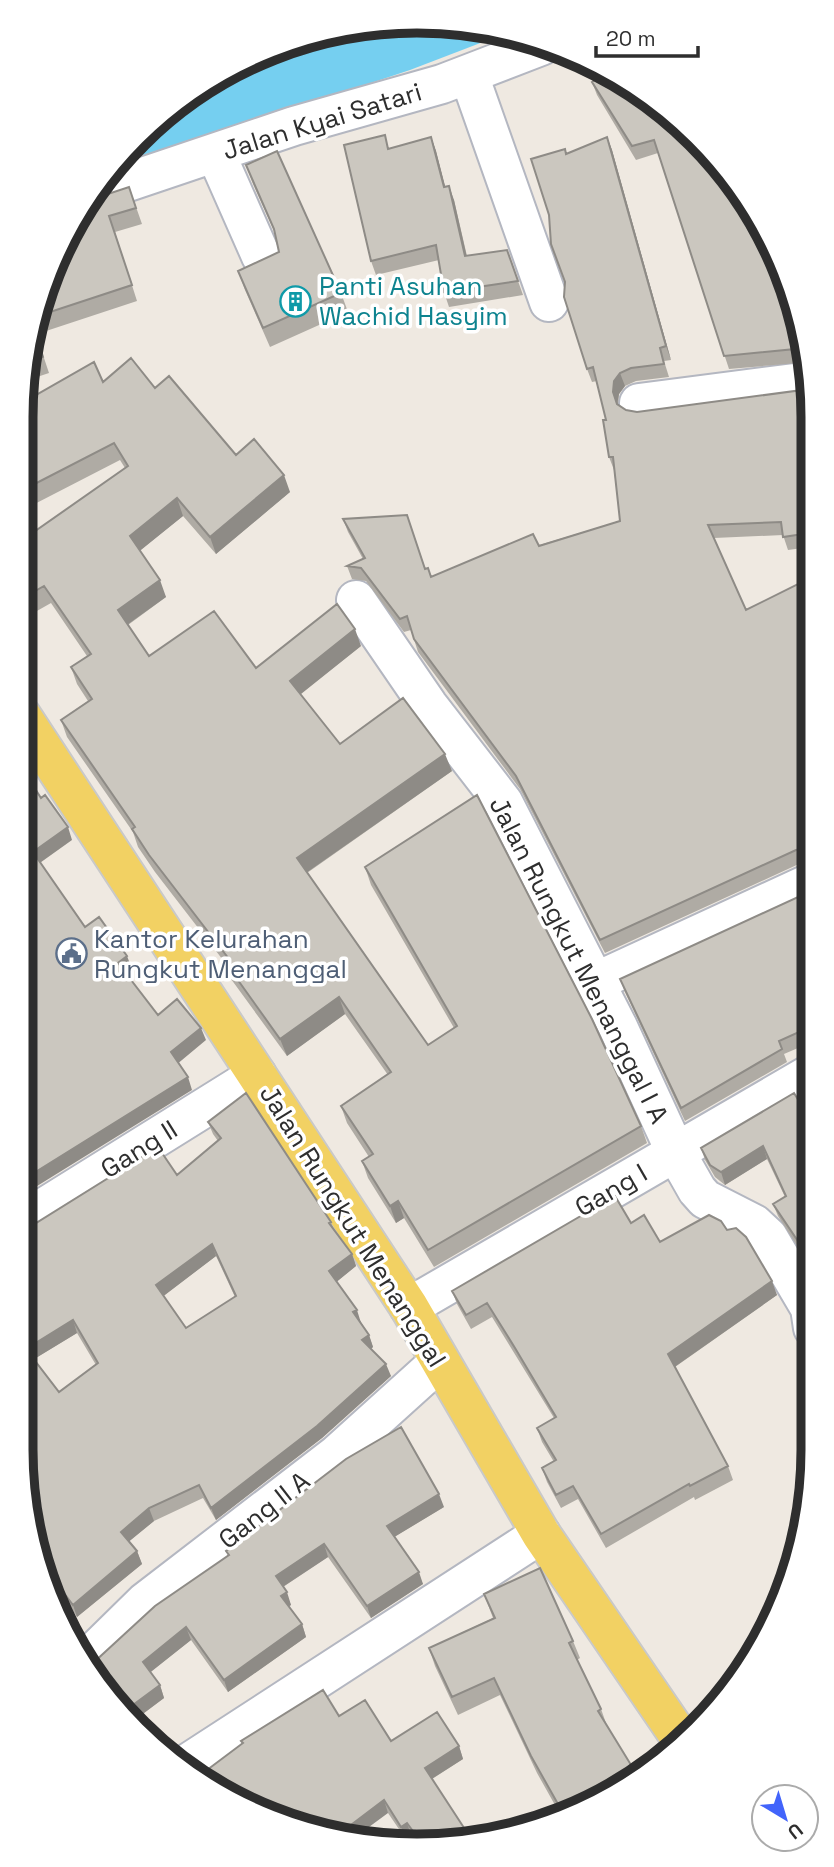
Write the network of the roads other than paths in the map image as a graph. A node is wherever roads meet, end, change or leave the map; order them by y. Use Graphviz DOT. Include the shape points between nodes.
graph roads {
  1 [pos="530,51"];
  2 [pos="469,75"];
  3 [pos="216,154"];
  4 [pos="109,188"];
  5 [pos="261,256"];
  6 [pos="549,302"];
  7 [pos="799,382"];
  8 [pos="639,403"];
  9 [pos="356,600"];
  10 [pos="33,733"];
  11 [pos="801,887"];
  12 [pos="595,982"];
  13 [pos="257,1075"];
  14 [pos="801,1079"];
  15 [pos="676,1153"];
  16 [pos="33,1215"];
  17 [pos="801,1293"];
  18 [pos="410,1307"];
  19 [pos="439,1362"];
  20 [pos="541,1534"];
  21 [pos="92,1654"];
  22 [pos="677,1732"];
  23 [pos="192,1760"];
  1 -- 2 [label="street, Jalan Kyai Satari"];
  2 -- 3 [label="street, Jalan Kyai Satari"];
  2 -- 6 [label="street"];
  3 -- 4 [label="street, Jalan Kyai Satari"];
  3 -- 5 [label="street"];
  7 -- 8 [label="street"];
  9 -- 12 [label="street, Jalan Rungkut Menanggal I A" via="428,705 503,802"];
  10 -- 13 [label="main road, Jalan Rungkut Menanggal"];
  11 -- 12 [label="street"];
  12 -- 15 [label="street, Jalan Rungkut Menanggal I A"];
  13 -- 16 [label="street, Gang II"];
  13 -- 18 [label="main road, Jalan Rungkut Menanggal"];
  14 -- 15 [label="street, Gang I"];
  15 -- 17 [label="street, Jalan Rungkut Menanggal I A" via="705,1199 754,1224 768,1237"];
  15 -- 18 [label="street, Gang I"];
  18 -- 19 [label="main road, Jalan Rungkut Menanggal"];
  19 -- 20 [label="main road, Jalan Rungkut Menanggal"];
  19 -- 21 [label="street, Gang II A" via="336,1455 145,1602"];
  20 -- 22 [label="main road, Jalan Rungkut Menanggal"];
  20 -- 23 [label="street"];
}
